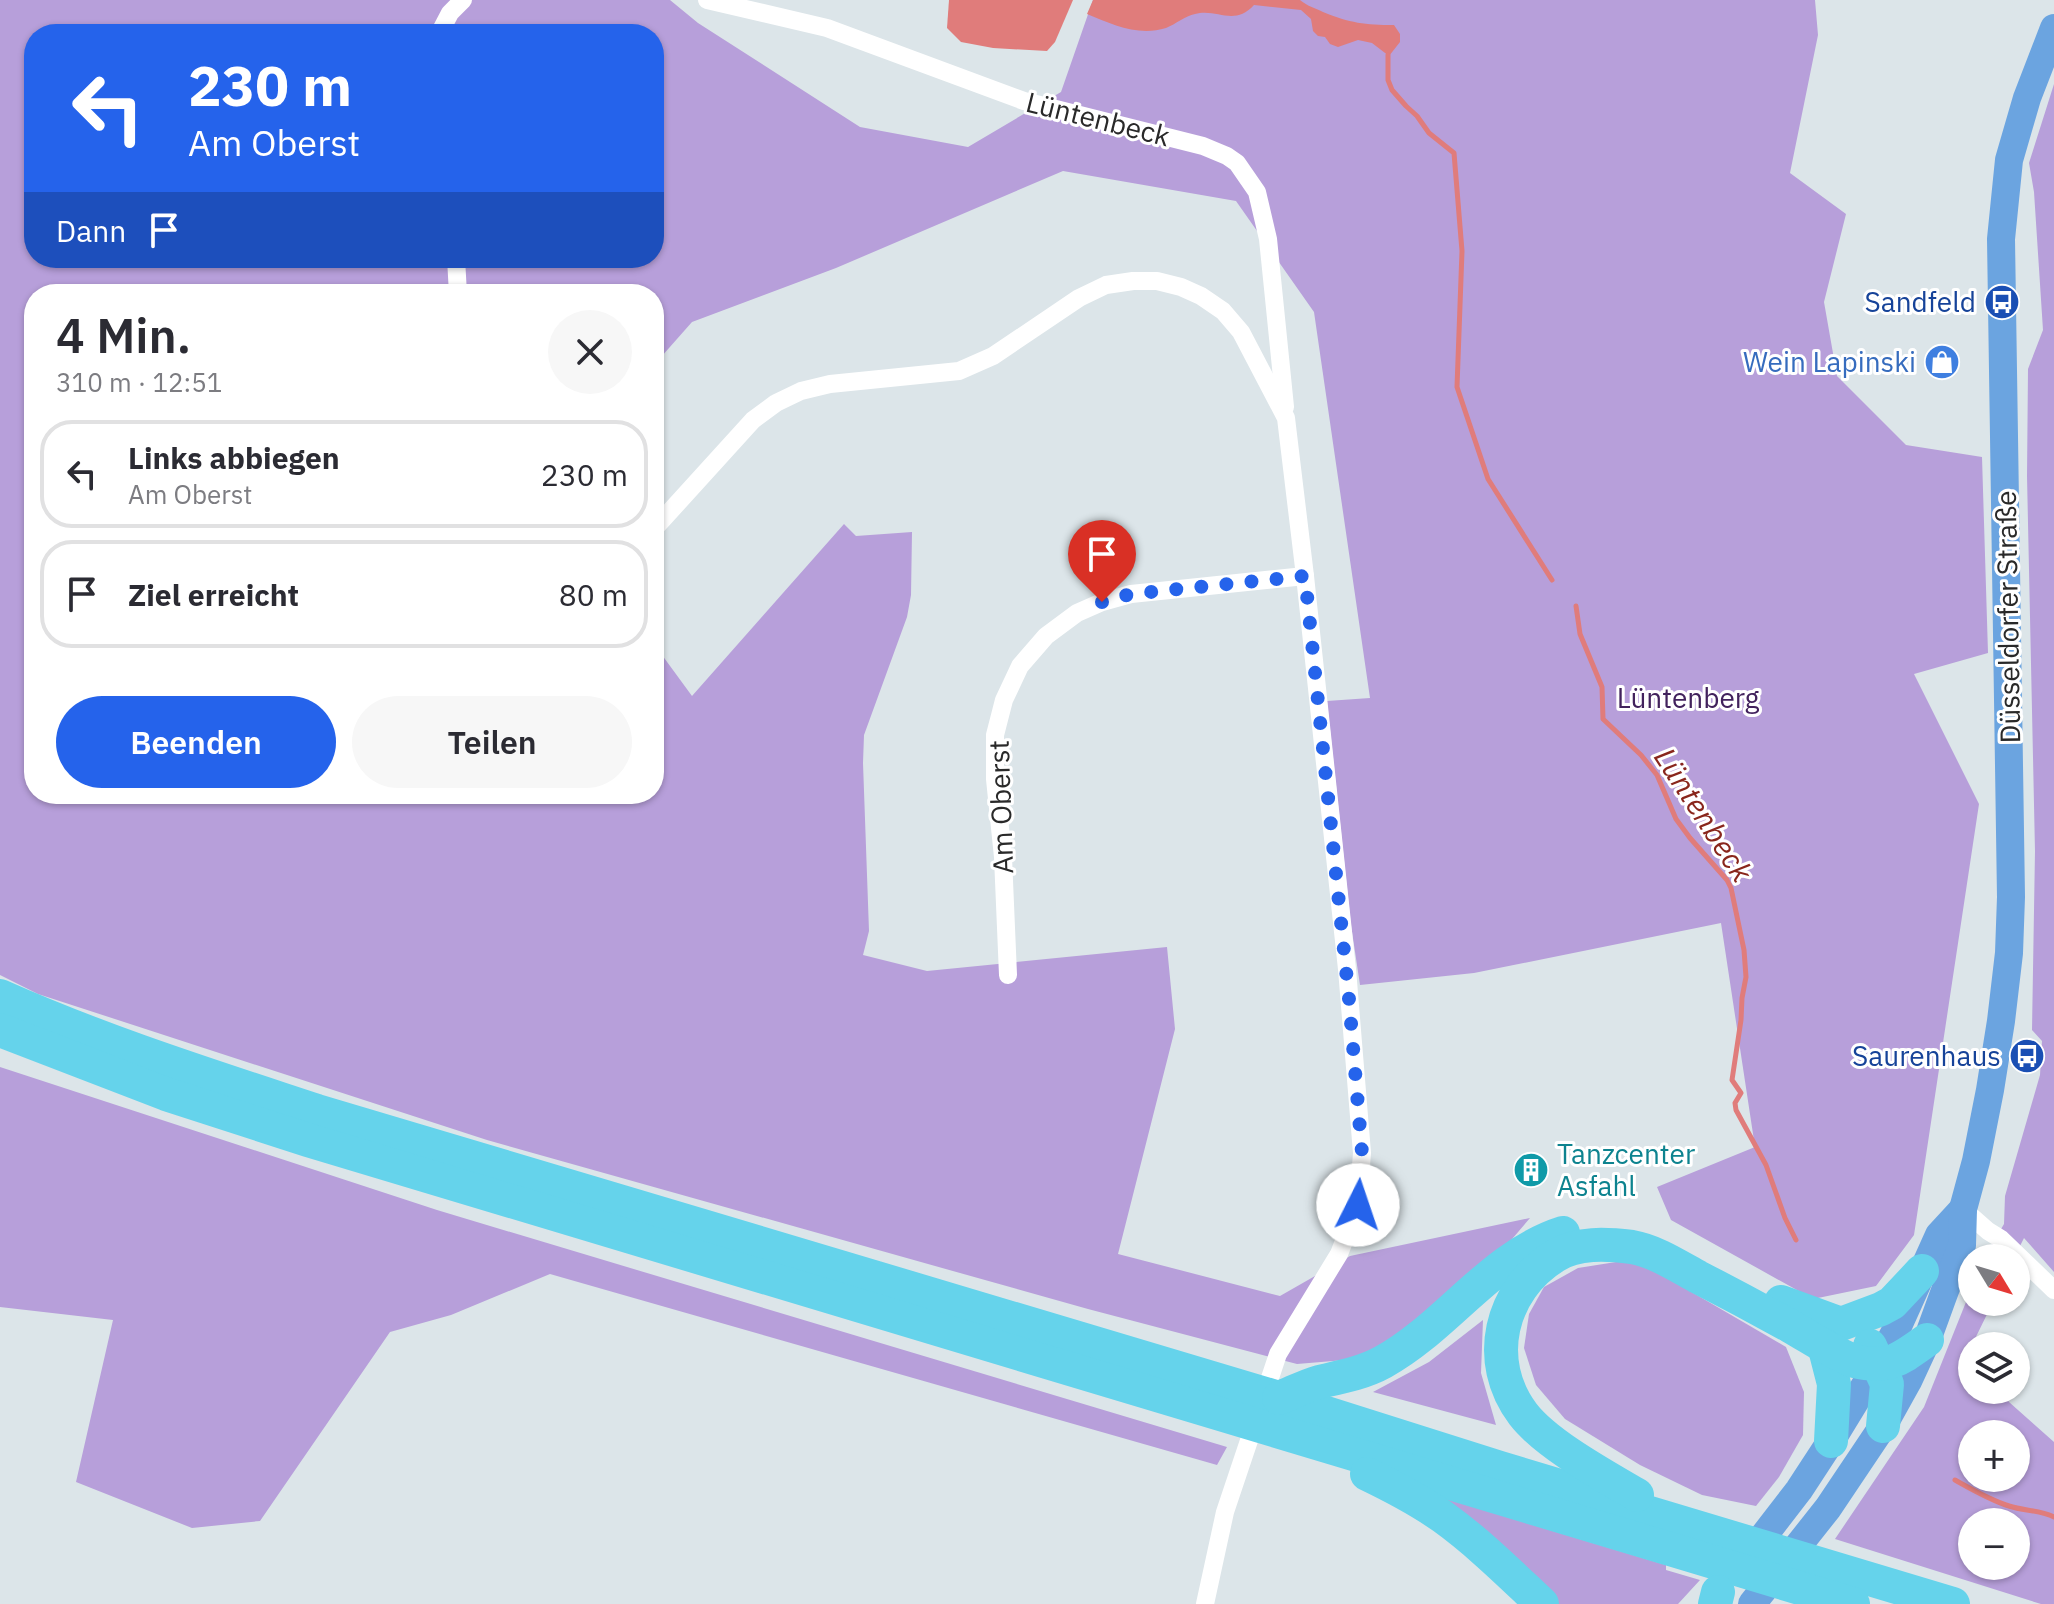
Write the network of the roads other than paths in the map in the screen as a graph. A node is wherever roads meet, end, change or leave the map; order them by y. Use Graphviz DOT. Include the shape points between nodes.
graph roads {
  1 [pos="463,0"];
  2 [pos="707,0"];
  3 [pos="444,24"];
  4 [pos="2054,28"];
  5 [pos="1286,418"];
  6 [pos="664,518"];
  7 [pos="1305,576"];
  8 [pos="1008,975"];
  9 [pos="0,996"];
  10 [pos="0,1030"];
  11 [pos="1963,1209"];
  12 [pos="1922,1271"];
  13 [pos="2054,1290"];
  14 [pos="1833,1335"];
  15 [pos="1927,1340"];
  16 [pos="1878,1364"];
  17 [pos="1259,1409"];
  18 [pos="1883,1426"];
  19 [pos="1831,1441"];
  20 [pos="1683,1532"];
  21 [pos="1850,1593"];
  22 [pos="1713,1600"];
  23 [pos="1205,1604"];
  24 [pos="1542,1604"];
  25 [pos="1752,1604"];
  26 [pos="1953,1604"];
  1 -- 3 [label="street"];
  2 -- 5 [label="street, Lüntenbeck" via="827,28 1024,101 1203,146 1237,163 1257,192 1268,239"];
  4 -- 11 [label="main road, Düsseldorfer Straße" via="2009,160 2001,239 2009,953 1976,1161"];
  5 -- 6 [label="street" via="1241,332 1223,311 1201,296 1157,281 1106,285 993,356 959,371 830,384 776,403 753,420"];
  5 -- 7 [label="street, Lüntenbeck"];
  7 -- 8 [label="street, Am Oberst" via="1131,594 1102,602 1046,636 1020,666 995,735"];
  7 -- 23 [label="street, Lüntenbeck" via="1348,984 1362,1153 1358,1205 1339,1254 1278,1354 1225,1512"];
  9 -- 17 [label="highway" via="172,1063 317,1111"];
  10 -- 17 [label="highway" via="166,1094 308,1140"];
  11 -- 12 [label="main road, Düsseldorfer Straße" via="1939,1235"];
  11 -- 13 [label="street"];
  11 -- 15 [label="main road, Düsseldorfer Straße" via="1962,1245"];
  12 -- 14 [label="highway" via="1892,1303"];
  12 -- 16 [label="main road, Düsseldorfer Straße"];
  14 -- 16 [label="highway" via="1866,1340"];
  14 -- 17 [label="highway" via="1676,1244 1631,1228 1593,1225 1519,1254 1383,1363 1315,1383"];
  14 -- 19 [label="highway"];
  14 -- 20 [label="highway" via="1635,1248 1588,1245 1557,1255 1528,1278 1511,1302 1501,1361 1524,1415"];
  15 -- 16 [label="highway" via="1898,1361"];
  15 -- 18 [label="main road, Düsseldorfer Straße"];
  16 -- 18 [label="highway" via="1887,1384"];
  16 -- 19 [label="main road, Düsseldorfer Straße"];
  17 -- 20 [label="highway" via="1500,1468"];
  17 -- 24 [label="highway" via="1443,1517"];
  18 -- 25 [label="main road, Düsseldorfer Straße" via="1828,1508"];
  19 -- 22 [label="main road, Düsseldorfer Straße"];
  20 -- 21 [label="highway"];
  21 -- 26 [label="highway"];
}
